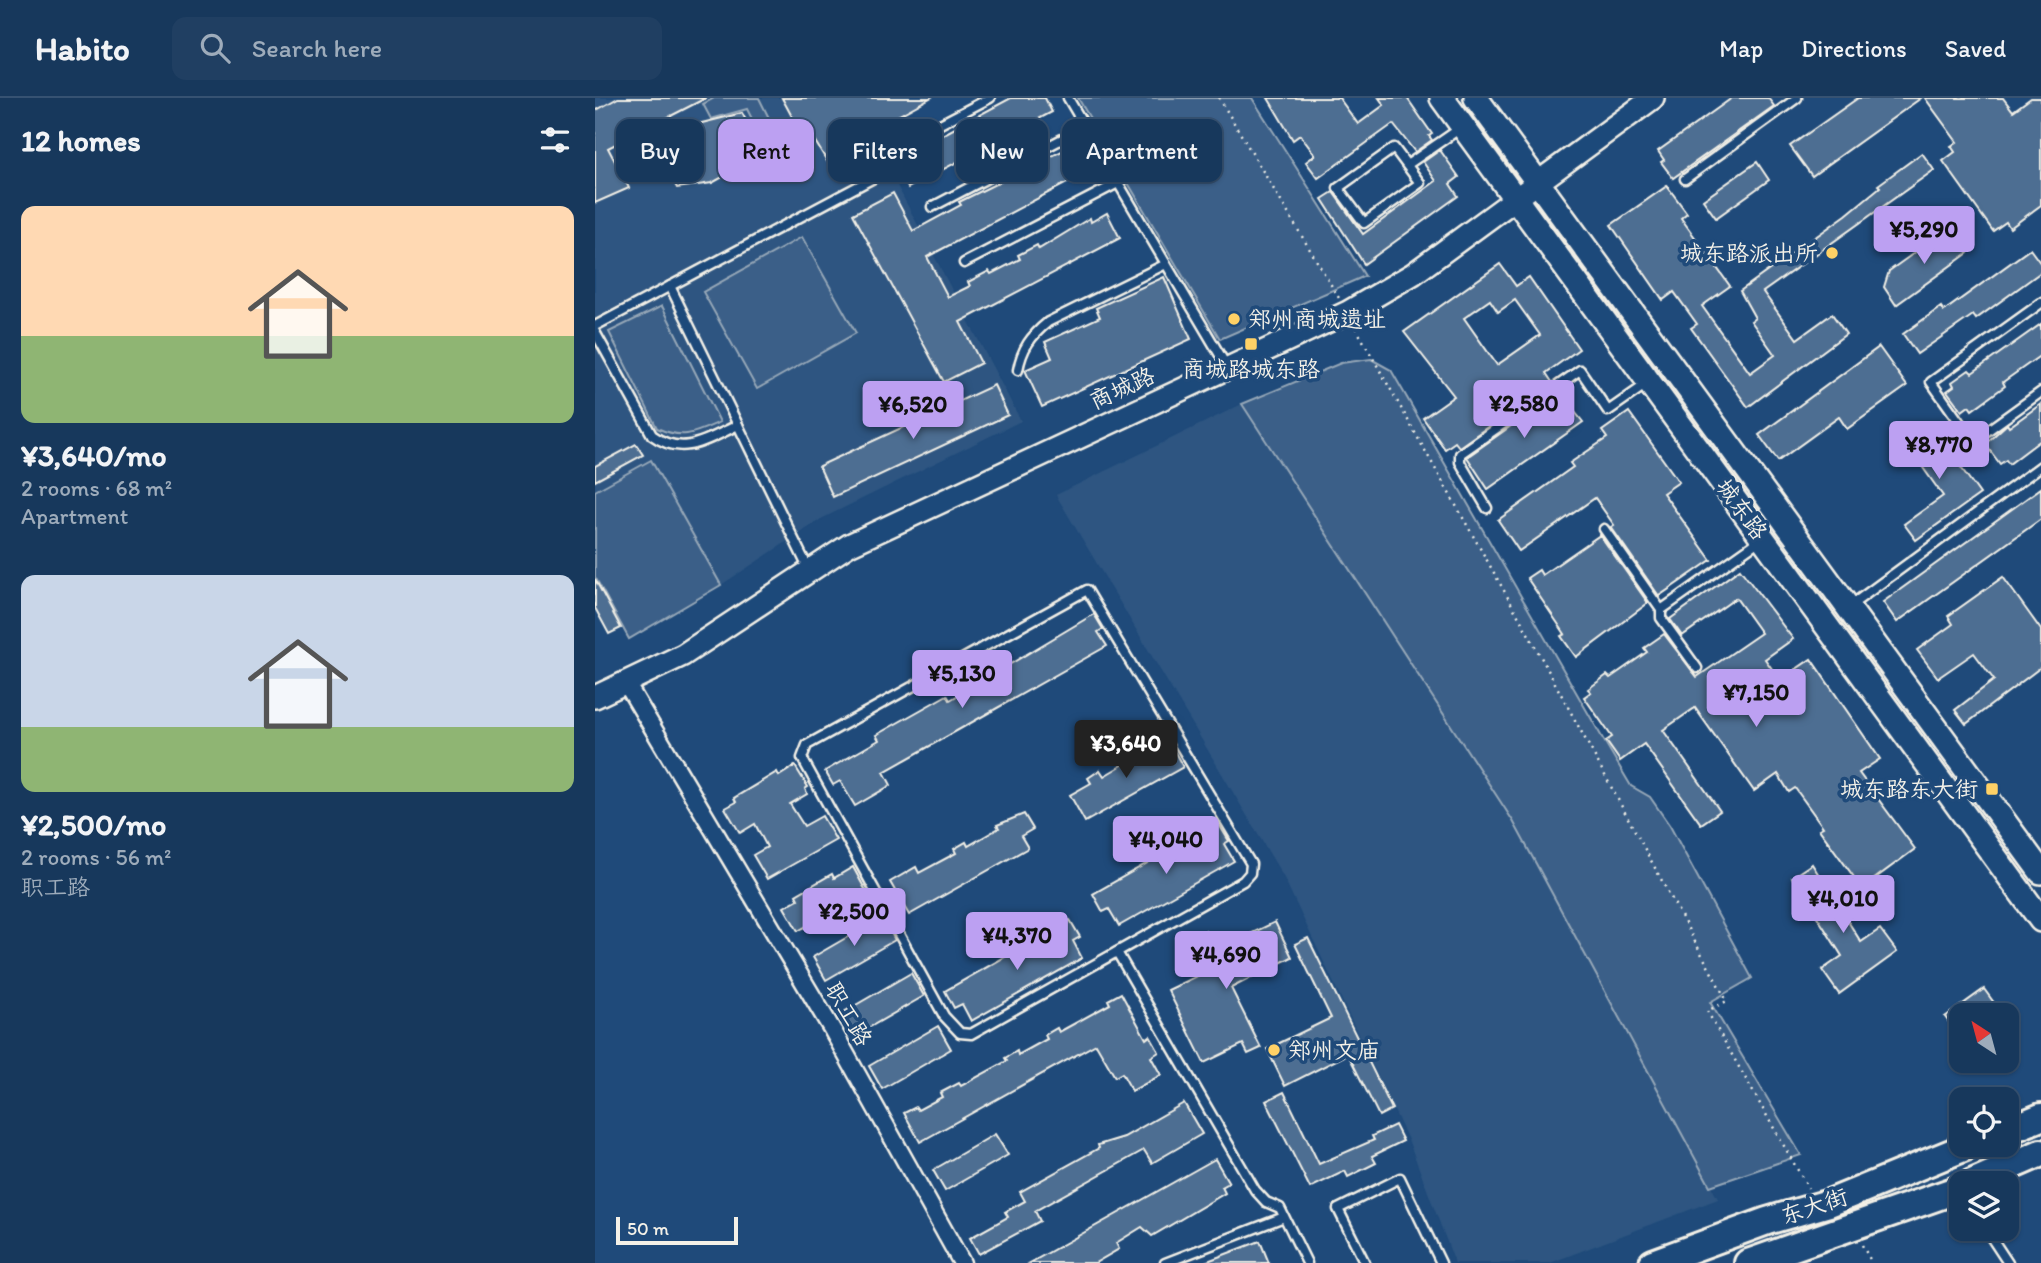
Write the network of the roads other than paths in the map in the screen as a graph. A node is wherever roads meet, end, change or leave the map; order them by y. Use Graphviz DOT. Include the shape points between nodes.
graph roads {
  1 [pos="991,98"];
  2 [pos="1068,98"];
  3 [pos="1443,98"];
  4 [pos="1476,98"];
  5 [pos="1653,98"];
  6 [pos="1797,98"];
  7 [pos="1080,119"];
  8 [pos="942,123"];
  9 [pos="1463,126"];
  10 [pos="1062,139"];
  11 [pos="1407,166"];
  12 [pos="1685,179"];
  13 [pos="866,182"];
  14 [pos="1118,183"];
  15 [pos="1538,183"];
  16 [pos="1516,199"];
  17 [pos="932,207"];
  18 [pos="964,263"];
  19 [pos="1165,264"];
  20 [pos="670,286"];
  21 [pos="2041,303"];
  22 [pos="595,326"];
  23 [pos="595,332"];
  24 [pos="1228,368"];
  25 [pos="1018,370"];
  26 [pos="1650,382"];
  27 [pos="2041,392"];
  28 [pos="738,425"];
  29 [pos="2041,466"];
  30 [pos="1487,508"];
  31 [pos="1604,529"];
  32 [pos="1763,538"];
  33 [pos="809,570"];
  34 [pos="1848,607"];
  35 [pos="1661,610"];
  36 [pos="1697,668"];
  37 [pos="626,683"];
  38 [pos="595,697"];
  39 [pos="2041,872"];
  40 [pos="2041,920"];
  41 [pos="1117,952"];
  42 [pos="2041,1117"];
  43 [pos="2019,1126"];
  44 [pos="2041,1153"];
  45 [pos="1949,1154"];
  46 [pos="2001,1171"];
  47 [pos="1949,1193"];
  48 [pos="1284,1217"];
  49 [pos="1994,1241"];
  50 [pos="963,1263"];
  51 [pos="1165,1263"];
  52 [pos="1307,1263"];
  53 [pos="1365,1263"];
  54 [pos="1441,1263"];
  55 [pos="1653,1263"];
  56 [pos="1748,1263"];
  57 [pos="2008,1263"];
  1 -- 8 [label="lane"];
  2 -- 7 [label="lane"];
  3 -- 9 [label="main road, 城东路"];
  4 -- 15 [label="main road, 城东路"];
  5 -- 15 [label="street, 商城路"];
  6 -- 12 [label="lane"];
  9 -- 11 [label="lane"];
  9 -- 16 [label="main road, 城东路"];
  10 -- 17 [label="lane"];
  11 -- 11 [label="lane" via="1420,183 1364,223 1338,188 1394,148"];
  13 -- 20 [label="lane"];
  14 -- 18 [label="lane"];
  14 -- 19 [label="lane"];
  15 -- 16 [label="street, 商城路"];
  15 -- 34 [label="main road, 城东路"];
  16 -- 24 [label="street, 商城路" via="1413,274 1348,312"];
  16 -- 26 [label="main road, 城东路"];
  19 -- 24 [label="lane"];
  19 -- 25 [label="lane" via="1048,322 1021,352"];
  20 -- 22 [label="lane"];
  20 -- 28 [label="lane"];
  21 -- 27 [label="lane" via="1931,382 1973,441"];
  23 -- 28 [label="lane" via="652,435 662,442 688,448"];
  24 -- 33 [label="street, 商城路" via="849,545"];
  26 -- 30 [label="lane" via="1608,411 1580,370 1460,454 1460,462"];
  26 -- 32 [label="main road, 城东路"];
  28 -- 33 [label="lane"];
  29 -- 34 [label="lane"];
  31 -- 35 [label="lane"];
  32 -- 35 [label="lane"];
  32 -- 40 [label="main road, 城东路"];
  33 -- 37 [label="street, 商城路" via="683,654"];
  34 -- 39 [label="main road, 城东路"];
  35 -- 36 [label="lane" via="1661,618"];
  37 -- 38 [label="street, 商城路"];
  37 -- 50 [label="street, 职工路" via="833,1031"];
  41 -- 41 [label="lane" via="1243,881 1251,864 1087,590 807,745 802,758 944,1016 960,1033 971,1034"];
  41 -- 48 [label="lane" via="1255,1191 1280,1208"];
  42 -- 43 [label="main road"];
  44 -- 46 [label="main road, 东大街"];
  45 -- 55 [label="main road, 东大街" via="1818,1206"];
  47 -- 56 [label="main road, 东大街"];
  48 -- 51 [label="lane"];
  48 -- 52 [label="lane"];
  49 -- 57 [label="lane"];
  53 -- 54 [label="lane" via="1338,1209 1400,1178"];
}
